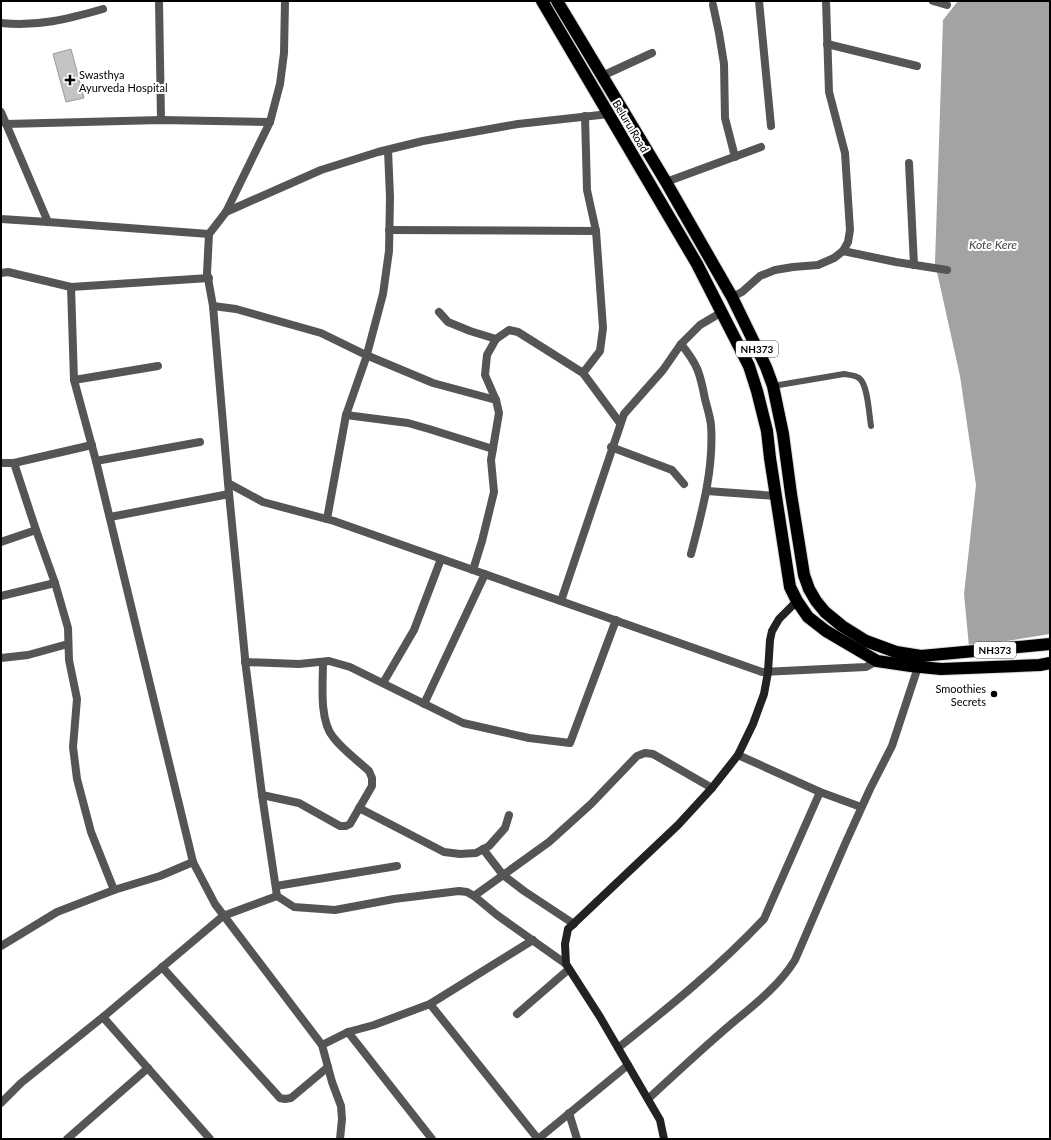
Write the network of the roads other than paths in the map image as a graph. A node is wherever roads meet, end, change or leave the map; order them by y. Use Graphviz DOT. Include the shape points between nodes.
graph roads {
  1 [pos="159,1"];
  2 [pos="285,1"];
  3 [pos="542,1"];
  4 [pos="557,1"];
  5 [pos="759,1"];
  6 [pos="826,1"];
  7 [pos="933,1"];
  8 [pos="713,5"];
  9 [pos="948,5"];
  10 [pos="103,9"];
  11 [pos="1,23"];
  12 [pos="828,44"];
  13 [pos="652,53"];
  14 [pos="916,66"];
  15 [pos="602,76"];
  16 [pos="1,112"];
  17 [pos="609,114"];
  18 [pos="585,116"];
  19 [pos="161,120"];
  20 [pos="270,122"];
  21 [pos="6,124"];
  22 [pos="770,126"];
  23 [pos="761,147"];
  24 [pos="388,150"];
  25 [pos="735,157"];
  26 [pos="909,163"];
  27 [pos="666,182"];
  28 [pos="226,212"];
  29 [pos="1,219"];
  30 [pos="48,222"];
  31 [pos="389,230"];
  32 [pos="596,231"];
  33 [pos="209,234"];
  34 [pos="842,251"];
  35 [pos="914,265"];
  36 [pos="947,270"];
  37 [pos="1,273"];
  38 [pos="208,278"];
  39 [pos="70,287"];
  40 [pos="732,297"];
  41 [pos="213,306"];
  42 [pos="439,312"];
  43 [pos="722,312"];
  44 [pos="496,339"];
  45 [pos="681,344"];
  46 [pos="366,355"];
  47 [pos="158,366"];
  48 [pos="583,373"];
  49 [pos="74,380"];
  50 [pos="773,386"];
  51 [pos="496,400"];
  52 [pos="346,415"];
  53 [pos="620,423"];
  54 [pos="871,426"];
  55 [pos="200,442"];
  56 [pos="92,445"];
  57 [pos="612,448"];
  58 [pos="493,449"];
  59 [pos="96,461"];
  60 [pos="1,463"];
  61 [pos="14,463"];
  62 [pos="228,483"];
  63 [pos="684,484"];
  64 [pos="707,490"];
  65 [pos="229,494"];
  66 [pos="776,496"];
  67 [pos="110,517"];
  68 [pos="327,519"];
  69 [pos="36,530"];
  70 [pos="1,542"];
  71 [pos="691,554"];
  72 [pos="441,559"];
  73 [pos="473,570"];
  74 [pos="485,574"];
  75 [pos="55,583"];
  76 [pos="1,596"];
  77 [pos="562,601"];
  78 [pos="796,601"];
  79 [pos="616,620"];
  80 [pos="68,644"];
  81 [pos="1050,644"];
  82 [pos="1,658"];
  83 [pos="877,661"];
  84 [pos="245,662"];
  85 [pos="323,662"];
  86 [pos="1050,663"];
  87 [pos="918,667"];
  88 [pos="768,672"];
  89 [pos="383,683"];
  90 [pos="424,704"];
  91 [pos="738,755"];
  92 [pos="712,788"];
  93 [pos="820,792"];
  94 [pos="262,795"];
  95 [pos="359,808"];
  96 [pos="861,808"];
  97 [pos="509,815"];
  98 [pos="483,850"];
  99 [pos="193,862"];
  100 [pos="397,866"];
  101 [pos="502,875"];
  102 [pos="276,886"];
  103 [pos="114,890"];
  104 [pos="277,896"];
  105 [pos="474,896"];
  106 [pos="224,916"];
  107 [pos="574,924"];
  108 [pos="533,940"];
  109 [pos="1,946"];
  110 [pos="162,967"];
  111 [pos="567,967"];
  112 [pos="430,1004"];
  113 [pos="518,1014"];
  114 [pos="103,1017"];
  115 [pos="348,1032"];
  116 [pos="322,1045"];
  117 [pos="618,1048"];
  118 [pos="628,1065"];
  119 [pos="328,1067"];
  120 [pos="148,1068"];
  121 [pos="648,1099"];
  122 [pos="1,1103"];
  123 [pos="569,1113"];
  124 [pos="67,1139"];
  125 [pos="210,1139"];
  126 [pos="340,1139"];
  127 [pos="432,1139"];
  128 [pos="577,1139"];
  129 [pos="664,1139"];
  1 -- 19 [label="street"];
  2 -- 20 [label="street" via="284,54 280,84"];
  3 -- 17 [label="highway, Beluru Road / NH373"];
  4 -- 15 [label="highway, NH373"];
  5 -- 22 [label="street"];
  6 -- 12 [label="street"];
  7 -- 9 [label="street"];
  8 -- 25 [label="street" via="724,64 725,118"];
  10 -- 11 [label="street" via="44,23"];
  12 -- 14 [label="street"];
  12 -- 34 [label="street" via="829,92 845,153 850,230 848,242"];
  13 -- 15 [label="street"];
  15 -- 27 [label="highway, NH373"];
  16 -- 21 [label="street"];
  17 -- 18 [label="street"];
  17 -- 43 [label="highway, Beluru Road / NH373" via="697,264"];
  18 -- 24 [label="street" via="518,124"];
  18 -- 32 [label="street" via="587,190"];
  19 -- 20 [label="street"];
  19 -- 21 [label="street"];
  20 -- 28 [label="street"];
  21 -- 30 [label="street"];
  23 -- 25 [label="street"];
  24 -- 28 [label="street" via="321,170"];
  24 -- 31 [label="street"];
  25 -- 27 [label="street"];
  26 -- 35 [label="street"];
  27 -- 40 [label="highway, NH373"];
  28 -- 33 [label="street"];
  29 -- 30 [label="street"];
  30 -- 33 [label="street"];
  31 -- 32 [label="street"];
  31 -- 46 [label="street" via="383,294"];
  32 -- 48 [label="street" via="602,328 600,351"];
  33 -- 38 [label="street"];
  34 -- 35 [label="street"];
  34 -- 40 [label="street" via="834,258 818,265 775,270 760,276"];
  35 -- 36 [label="street"];
  37 -- 39 [label="street" via="8,272"];
  38 -- 39 [label="street"];
  38 -- 41 [label="street"];
  39 -- 49 [label="street"];
  40 -- 50 [label="highway, NH373"];
  41 -- 46 [label="street" via="236,309 321,333"];
  41 -- 62 [label="street"];
  42 -- 44 [label="street" via="448,322"];
  43 -- 45 [label="street" via="700,325"];
  43 -- 66 [label="highway, NH373" via="749,366 757,391 767,431"];
  44 -- 48 [label="street" via="509,330 518,332"];
  44 -- 51 [label="street" via="487,355 485,375"];
  45 -- 53 [label="street" via="663,370 624,414"];
  45 -- 64 [label="street" via="694,360 700,373 711,424 712,442"];
  46 -- 51 [label="street" via="433,383"];
  46 -- 52 [label="street"];
  47 -- 49 [label="street"];
  48 -- 53 [label="street"];
  49 -- 56 [label="street"];
  50 -- 54 [label="lane" via="844,374 860,378 864,383"];
  50 -- 81 [label="highway, NH373" via="783,434 804,575 808,589 825,612 866,641 896,652 921,656"];
  51 -- 58 [label="street" via="499,413"];
  52 -- 58 [label="street" via="408,423"];
  52 -- 68 [label="street"];
  53 -- 57 [label="street"];
  55 -- 59 [label="street"];
  56 -- 59 [label="street"];
  56 -- 61 [label="street"];
  57 -- 63 [label="street" via="672,470"];
  57 -- 77 [label="street"];
  58 -- 73 [label="street" via="491,460 494,492"];
  59 -- 67 [label="street"];
  60 -- 61 [label="street"];
  61 -- 69 [label="street"];
  62 -- 65 [label="street"];
  62 -- 68 [label="street" via="263,502"];
  64 -- 66 [label="street"];
  64 -- 71 [label="street"];
  65 -- 67 [label="street"];
  65 -- 84 [label="street"];
  66 -- 78 [label="highway, NH373" via="790,587"];
  67 -- 99 [label="street"];
  68 -- 72 [label="street"];
  69 -- 70 [label="street"];
  69 -- 75 [label="street"];
  72 -- 73 [label="street"];
  72 -- 89 [label="street" via="414,630"];
  73 -- 74 [label="street"];
  74 -- 77 [label="street"];
  74 -- 90 [label="street"];
  75 -- 76 [label="street"];
  75 -- 80 [label="street" via="68,628"];
  77 -- 79 [label="street"];
  78 -- 83 [label="highway, NH373" via="808,617 826,631"];
  78 -- 88 [label="street" via="772,630"];
  79 -- 88 [label="street"];
  79 -- 90 [label="street" via="570,744 528,738 463,723"];
  80 -- 82 [label="street"];
  80 -- 103 [label="street" via="77,699 73,747 77,779 91,832"];
  83 -- 87 [label="highway, NH373"];
  83 -- 88 [label="street" via="866,667"];
  84 -- 85 [label="street"];
  84 -- 94 [label="street"];
  85 -- 89 [label="street" via="329,661 350,667"];
  85 -- 95 [label="street" via="324,712 327,727 332,737 369,771 372,778 372,786"];
  86 -- 87 [label="highway, NH373" via="941,669"];
  87 -- 96 [label="street" via="892,746"];
  88 -- 91 [label="street" via="764,694"];
  89 -- 90 [label="street"];
  91 -- 92 [label="street"];
  91 -- 93 [label="street"];
  92 -- 101 [label="street" via="653,754 637,756 549,842"];
  92 -- 107 [label="street" via="678,825"];
  93 -- 96 [label="street"];
  93 -- 117 [label="street" via="764,919 678,999"];
  94 -- 95 [label="street" via="299,803 340,826 350,824"];
  94 -- 102 [label="street"];
  95 -- 98 [label="street" via="444,852 460,854"];
  96 -- 121 [label="street" via="787,974"];
  97 -- 98 [label="street" via="505,828"];
  98 -- 101 [label="street"];
  99 -- 103 [label="street" via="160,876"];
  99 -- 106 [label="street"];
  100 -- 102 [label="street"];
  101 -- 105 [label="street"];
  101 -- 107 [label="street"];
  102 -- 104 [label="street"];
  103 -- 109 [label="street" via="57,912"];
  104 -- 105 [label="street" via="294,907 335,910 459,891"];
  104 -- 106 [label="street"];
  105 -- 108 [label="street"];
  106 -- 110 [label="street"];
  106 -- 116 [label="street"];
  107 -- 111 [label="street" via="568,929 566,936"];
  108 -- 111 [label="street"];
  108 -- 112 [label="street"];
  110 -- 114 [label="street"];
  110 -- 119 [label="street" via="280,1098 291,1098"];
  111 -- 113 [label="street"];
  111 -- 117 [label="street"];
  112 -- 115 [label="street"];
  112 -- 123 [label="street" via="538,1139"];
  114 -- 120 [label="street"];
  114 -- 122 [label="street" via="21,1083"];
  115 -- 116 [label="street"];
  115 -- 127 [label="street"];
  116 -- 119 [label="street"];
  117 -- 118 [label="street"];
  118 -- 121 [label="street"];
  118 -- 123 [label="street"];
  119 -- 126 [label="street" via="341,1106"];
  120 -- 124 [label="street"];
  120 -- 125 [label="street"];
  121 -- 129 [label="street" via="660,1120"];
  123 -- 128 [label="street"];
}
